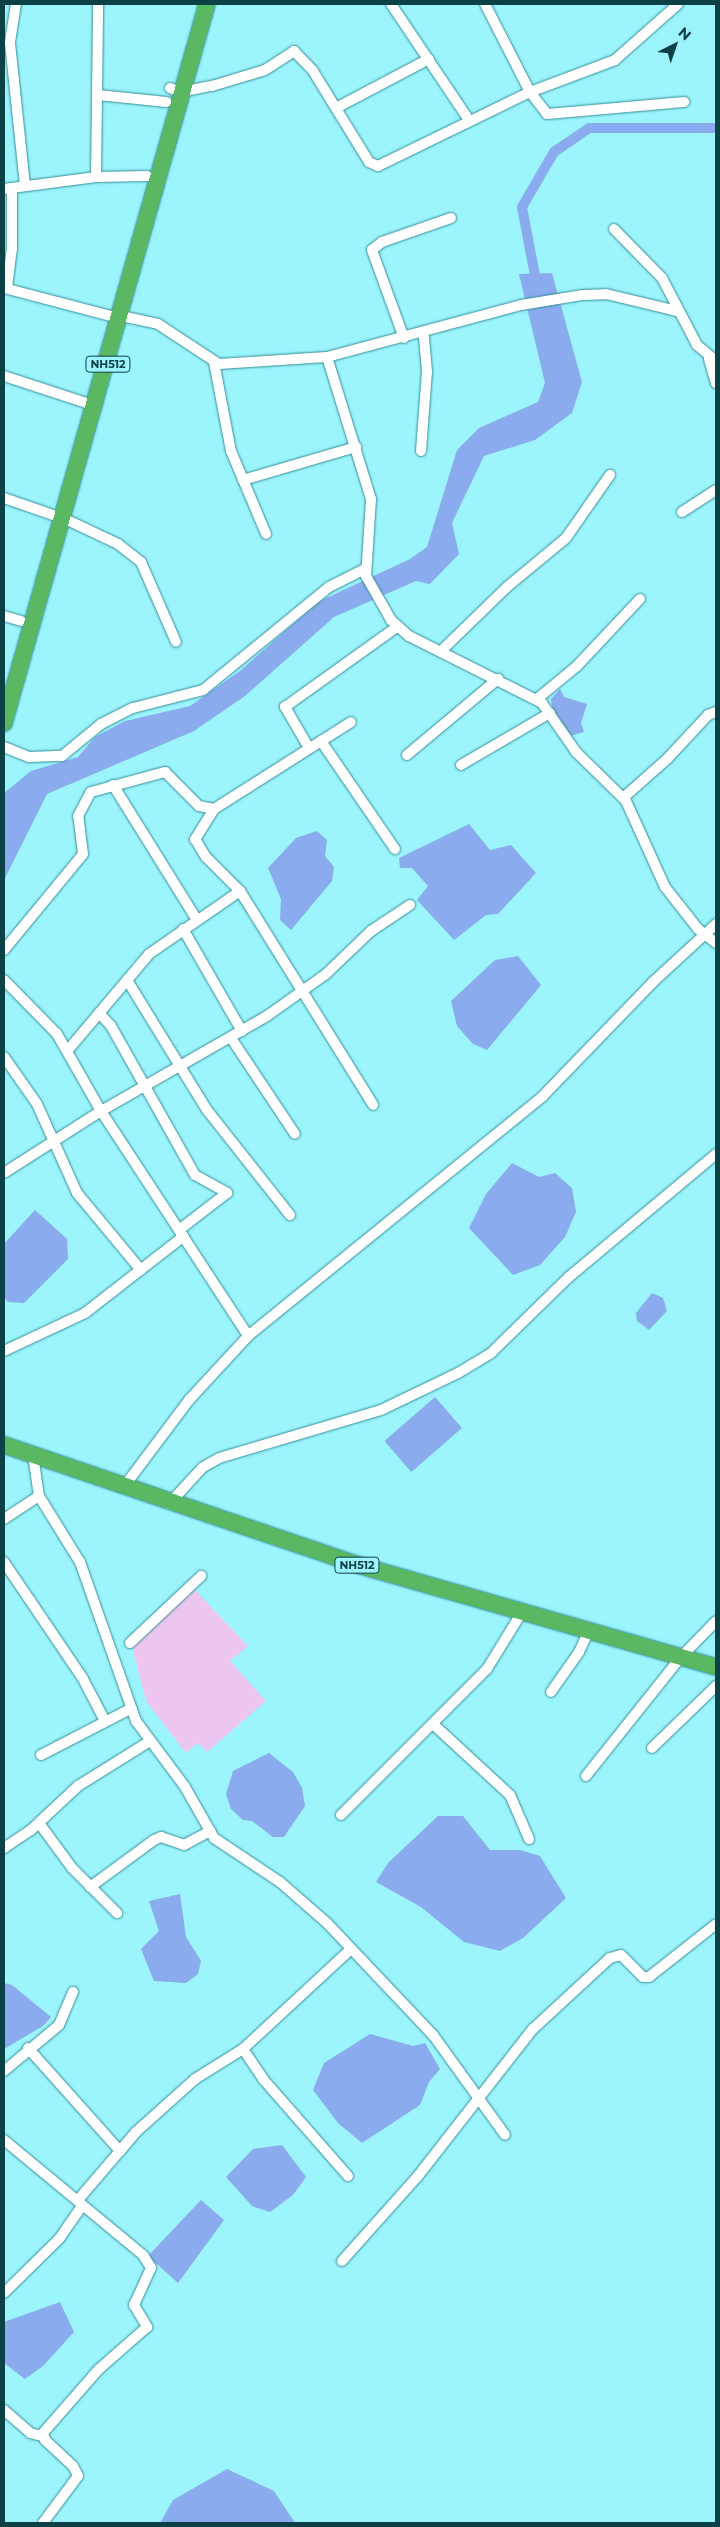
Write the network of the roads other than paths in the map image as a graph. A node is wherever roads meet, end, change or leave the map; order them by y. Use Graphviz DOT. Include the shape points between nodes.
graph roads {
  1 [pos="16,4"];
  2 [pos="98,4"];
  3 [pos="196,4"];
  4 [pos="207,4"];
  5 [pos="391,4"];
  6 [pos="485,4"];
  7 [pos="678,4"];
  8 [pos="7,42"];
  9 [pos="429,59"];
  10 [pos="530,92"];
  11 [pos="172,94"];
  12 [pos="98,95"];
  13 [pos="684,102"];
  14 [pos="336,108"];
  15 [pos="469,120"];
  16 [pos="147,176"];
  17 [pos="96,177"];
  18 [pos="25,185"];
  19 [pos="8,188"];
  20 [pos="451,218"];
  21 [pos="614,229"];
  22 [pos="5,288"];
  23 [pos="677,311"];
  24 [pos="116,316"];
  25 [pos="424,334"];
  26 [pos="404,338"];
  27 [pos="327,357"];
  28 [pos="712,360"];
  29 [pos="214,362"];
  30 [pos="4,376"];
  31 [pos="716,383"];
  32 [pos="86,403"];
  33 [pos="356,447"];
  34 [pos="421,451"];
  35 [pos="610,475"];
  36 [pos="244,480"];
  37 [pos="716,490"];
  38 [pos="4,498"];
  39 [pos="682,512"];
  40 [pos="58,516"];
  41 [pos="266,534"];
  42 [pos="365,572"];
  43 [pos="640,598"];
  44 [pos="4,616"];
  45 [pos="21,621"];
  46 [pos="394,623"];
  47 [pos="176,642"];
  48 [pos="441,651"];
  49 [pos="498,679"];
  50 [pos="4,684"];
  51 [pos="537,699"];
  52 [pos="716,712"];
  53 [pos="550,713"];
  54 [pos="351,722"];
  55 [pos="4,723"];
  56 [pos="321,740"];
  57 [pos="4,747"];
  58 [pos="309,748"];
  59 [pos="407,755"];
  60 [pos="461,765"];
  61 [pos="113,785"];
  62 [pos="623,798"];
  63 [pos="214,809"];
  64 [pos="395,849"];
  65 [pos="240,891"];
  66 [pos="410,905"];
  67 [pos="197,920"];
  68 [pos="716,924"];
  69 [pos="183,929"];
  70 [pos="704,934"];
  71 [pos="716,943"];
  72 [pos="4,950"];
  73 [pos="4,980"];
  74 [pos="127,980"];
  75 [pos="302,992"];
  76 [pos="99,1013"];
  77 [pos="242,1031"];
  78 [pos="230,1038"];
  79 [pos="68,1050"];
  80 [pos="4,1057"];
  81 [pos="180,1068"];
  82 [pos="146,1087"];
  83 [pos="373,1105"];
  84 [pos="101,1111"];
  85 [pos="295,1134"];
  86 [pos="52,1142"];
  87 [pos="716,1154"];
  88 [pos="4,1172"];
  89 [pos="290,1215"];
  90 [pos="182,1233"];
  91 [pos="141,1270"];
  92 [pos="248,1336"];
  93 [pos="4,1351"];
  94 [pos="4,1445"];
  95 [pos="33,1455"];
  96 [pos="123,1488"];
  97 [pos="39,1496"];
  98 [pos="169,1504"];
  99 [pos="4,1519"];
  100 [pos="4,1562"];
  101 [pos="201,1576"];
  102 [pos="522,1612"];
  103 [pos="716,1621"];
  104 [pos="589,1631"];
  105 [pos="130,1643"];
  106 [pos="681,1658"];
  107 [pos="716,1667"];
  108 [pos="716,1686"];
  109 [pos="551,1692"];
  110 [pos="132,1708"];
  111 [pos="105,1721"];
  112 [pos="433,1724"];
  113 [pos="150,1742"];
  114 [pos="652,1748"];
  115 [pos="41,1755"];
  116 [pos="586,1776"];
  117 [pos="341,1815"];
  118 [pos="39,1822"];
  119 [pos="210,1831"];
  120 [pos="529,1839"];
  121 [pos="4,1848"];
  122 [pos="90,1887"];
  123 [pos="117,1913"];
  124 [pos="716,1924"];
  125 [pos="351,1949"];
  126 [pos="74,1992"];
  127 [pos="28,2048"];
  128 [pos="243,2049"];
  129 [pos="4,2068"];
  130 [pos="479,2097"];
  131 [pos="136,2132"];
  132 [pos="505,2135"];
  133 [pos="4,2140"];
  134 [pos="348,2176"];
  135 [pos="82,2206"];
  136 [pos="342,2261"];
  137 [pos="4,2291"];
  138 [pos="4,2410"];
  139 [pos="42,2436"];
  140 [pos="42,2523"];
  1 -- 8 [label="street"];
  2 -- 12 [label="street"];
  3 -- 11 [label="highway, NH512"];
  4 -- 11 [label="highway, NH512"];
  5 -- 9 [label="street"];
  6 -- 10 [label="street"];
  7 -- 10 [label="street" via="615,60"];
  8 -- 18 [label="street"];
  9 -- 14 [label="street"];
  9 -- 15 [label="street"];
  10 -- 13 [label="street" via="541,108 554,116 616,105"];
  10 -- 15 [label="street"];
  11 -- 12 [label="street"];
  11 -- 14 [label="street" via="265,70 294,51 313,71"];
  11 -- 16 [label="highway, NH512"];
  11 -- 24 [label="highway, NH512"];
  12 -- 17 [label="street"];
  14 -- 15 [label="street" via="369,162 378,166"];
  16 -- 17 [label="street"];
  16 -- 24 [label="highway, NH512"];
  17 -- 18 [label="street"];
  18 -- 19 [label="street"];
  19 -- 22 [label="street" via="12,250"];
  20 -- 26 [label="street" via="382,242 372,250"];
  21 -- 23 [label="street" via="662,278 674,297"];
  22 -- 24 [label="street"];
  23 -- 25 [label="street" via="606,294 583,295 521,305"];
  23 -- 28 [label="street"];
  24 -- 29 [label="street" via="158,324"];
  24 -- 32 [label="highway, NH512"];
  24 -- 40 [label="highway, NH512"];
  25 -- 26 [label="street"];
  25 -- 34 [label="street" via="427,372"];
  26 -- 27 [label="street"];
  27 -- 29 [label="street"];
  27 -- 33 [label="street"];
  28 -- 31 [label="street"];
  29 -- 36 [label="street" via="225,428"];
  30 -- 32 [label="street"];
  32 -- 40 [label="highway, NH512"];
  33 -- 36 [label="street"];
  33 -- 42 [label="street" via="371,498 371,541"];
  35 -- 48 [label="street" via="566,538 507,587"];
  36 -- 41 [label="street"];
  37 -- 39 [label="street"];
  38 -- 40 [label="street"];
  40 -- 45 [label="highway, NH512"];
  40 -- 47 [label="street" via="118,544 141,562"];
  40 -- 55 [label="highway, NH512"];
  42 -- 46 [label="street"];
  42 -- 57 [label="street" via="329,587 203,690 124,712 101,724 62,756 30,757"];
  43 -- 51 [label="street" via="577,666"];
  44 -- 45 [label="street"];
  45 -- 50 [label="highway, NH512"];
  46 -- 48 [label="street" via="409,636"];
  46 -- 58 [label="street" via="285,707"];
  48 -- 49 [label="street"];
  49 -- 51 [label="street"];
  49 -- 59 [label="street"];
  51 -- 53 [label="street"];
  52 -- 62 [label="street"];
  53 -- 60 [label="street"];
  53 -- 62 [label="street" via="576,752"];
  54 -- 56 [label="street"];
  56 -- 58 [label="street"];
  56 -- 64 [label="street"];
  58 -- 63 [label="street"];
  61 -- 63 [label="street" via="165,772 199,806"];
  61 -- 67 [label="street"];
  61 -- 72 [label="street" via="97,789 86,798 78,816 83,854"];
  62 -- 70 [label="street" via="665,887"];
  63 -- 65 [label="street" via="195,839 206,857"];
  65 -- 67 [label="street"];
  65 -- 75 [label="street"];
  66 -- 75 [label="street" via="371,931"];
  67 -- 69 [label="street"];
  68 -- 70 [label="street"];
  69 -- 74 [label="street" via="148,954"];
  69 -- 77 [label="street"];
  70 -- 71 [label="street"];
  70 -- 92 [label="street" via="543,1096"];
  73 -- 79 [label="street" via="57,1034"];
  74 -- 76 [label="street"];
  74 -- 81 [label="street"];
  75 -- 77 [label="street"];
  75 -- 83 [label="street"];
  76 -- 79 [label="street"];
  76 -- 82 [label="street" via="112,1026"];
  77 -- 78 [label="street"];
  78 -- 81 [label="street"];
  78 -- 85 [label="street"];
  79 -- 84 [label="street"];
  80 -- 86 [label="street" via="37,1104"];
  81 -- 82 [label="street"];
  81 -- 89 [label="street" via="235,1147"];
  82 -- 84 [label="street"];
  82 -- 90 [label="street" via="195,1175 227,1193"];
  84 -- 86 [label="street"];
  84 -- 90 [label="street"];
  86 -- 88 [label="street"];
  86 -- 91 [label="street" via="77,1193"];
  87 -- 98 [label="street" via="569,1277 491,1353 381,1410 219,1458 203,1467"];
  90 -- 91 [label="street"];
  90 -- 92 [label="street"];
  91 -- 93 [label="street" via="85,1312"];
  92 -- 96 [label="street" via="189,1400"];
  94 -- 95 [label="highway, NH512"];
  95 -- 96 [label="highway, NH512"];
  95 -- 97 [label="street"];
  96 -- 98 [label="highway, NH512"];
  97 -- 99 [label="street"];
  97 -- 110 [label="street" via="80,1562"];
  98 -- 102 [label="highway, NH512" via="358,1565"];
  100 -- 111 [label="street" via="82,1677"];
  101 -- 105 [label="street"];
  102 -- 104 [label="highway, NH512"];
  102 -- 112 [label="street" via="487,1669"];
  103 -- 106 [label="street"];
  104 -- 106 [label="highway, NH512"];
  104 -- 109 [label="street" via="579,1652"];
  106 -- 107 [label="highway, NH512"];
  106 -- 116 [label="street"];
  108 -- 114 [label="street"];
  110 -- 111 [label="street"];
  110 -- 113 [label="street"];
  111 -- 115 [label="street"];
  112 -- 117 [label="street"];
  112 -- 120 [label="street" via="510,1795"];
  113 -- 118 [label="street" via="78,1786"];
  113 -- 119 [label="street" via="185,1787"];
  118 -- 121 [label="street"];
  118 -- 122 [label="street"];
  119 -- 122 [label="street" via="184,1845 161,1837 154,1840"];
  119 -- 125 [label="street" via="221,1846 280,1882"];
  122 -- 123 [label="street"];
  124 -- 130 [label="street" via="649,1977 643,1977 621,1955 610,1958 533,2029"];
  125 -- 128 [label="street"];
  125 -- 130 [label="street" via="433,2035"];
  126 -- 127 [label="street" via="60,2025"];
  127 -- 129 [label="street"];
  127 -- 131 [label="street" via="120,2151"];
  128 -- 131 [label="street" via="195,2079"];
  128 -- 134 [label="street" via="263,2079"];
  130 -- 132 [label="street"];
  130 -- 136 [label="street" via="418,2176"];
  131 -- 135 [label="street" via="78,2200"];
  133 -- 135 [label="street"];
  135 -- 137 [label="street" via="59,2239"];
  135 -- 139 [label="street" via="150,2263 151,2275 134,2304 147,2326 63,2406"];
  138 -- 139 [label="street" via="30,2433"];
  139 -- 140 [label="street" via="78,2476"];
}
